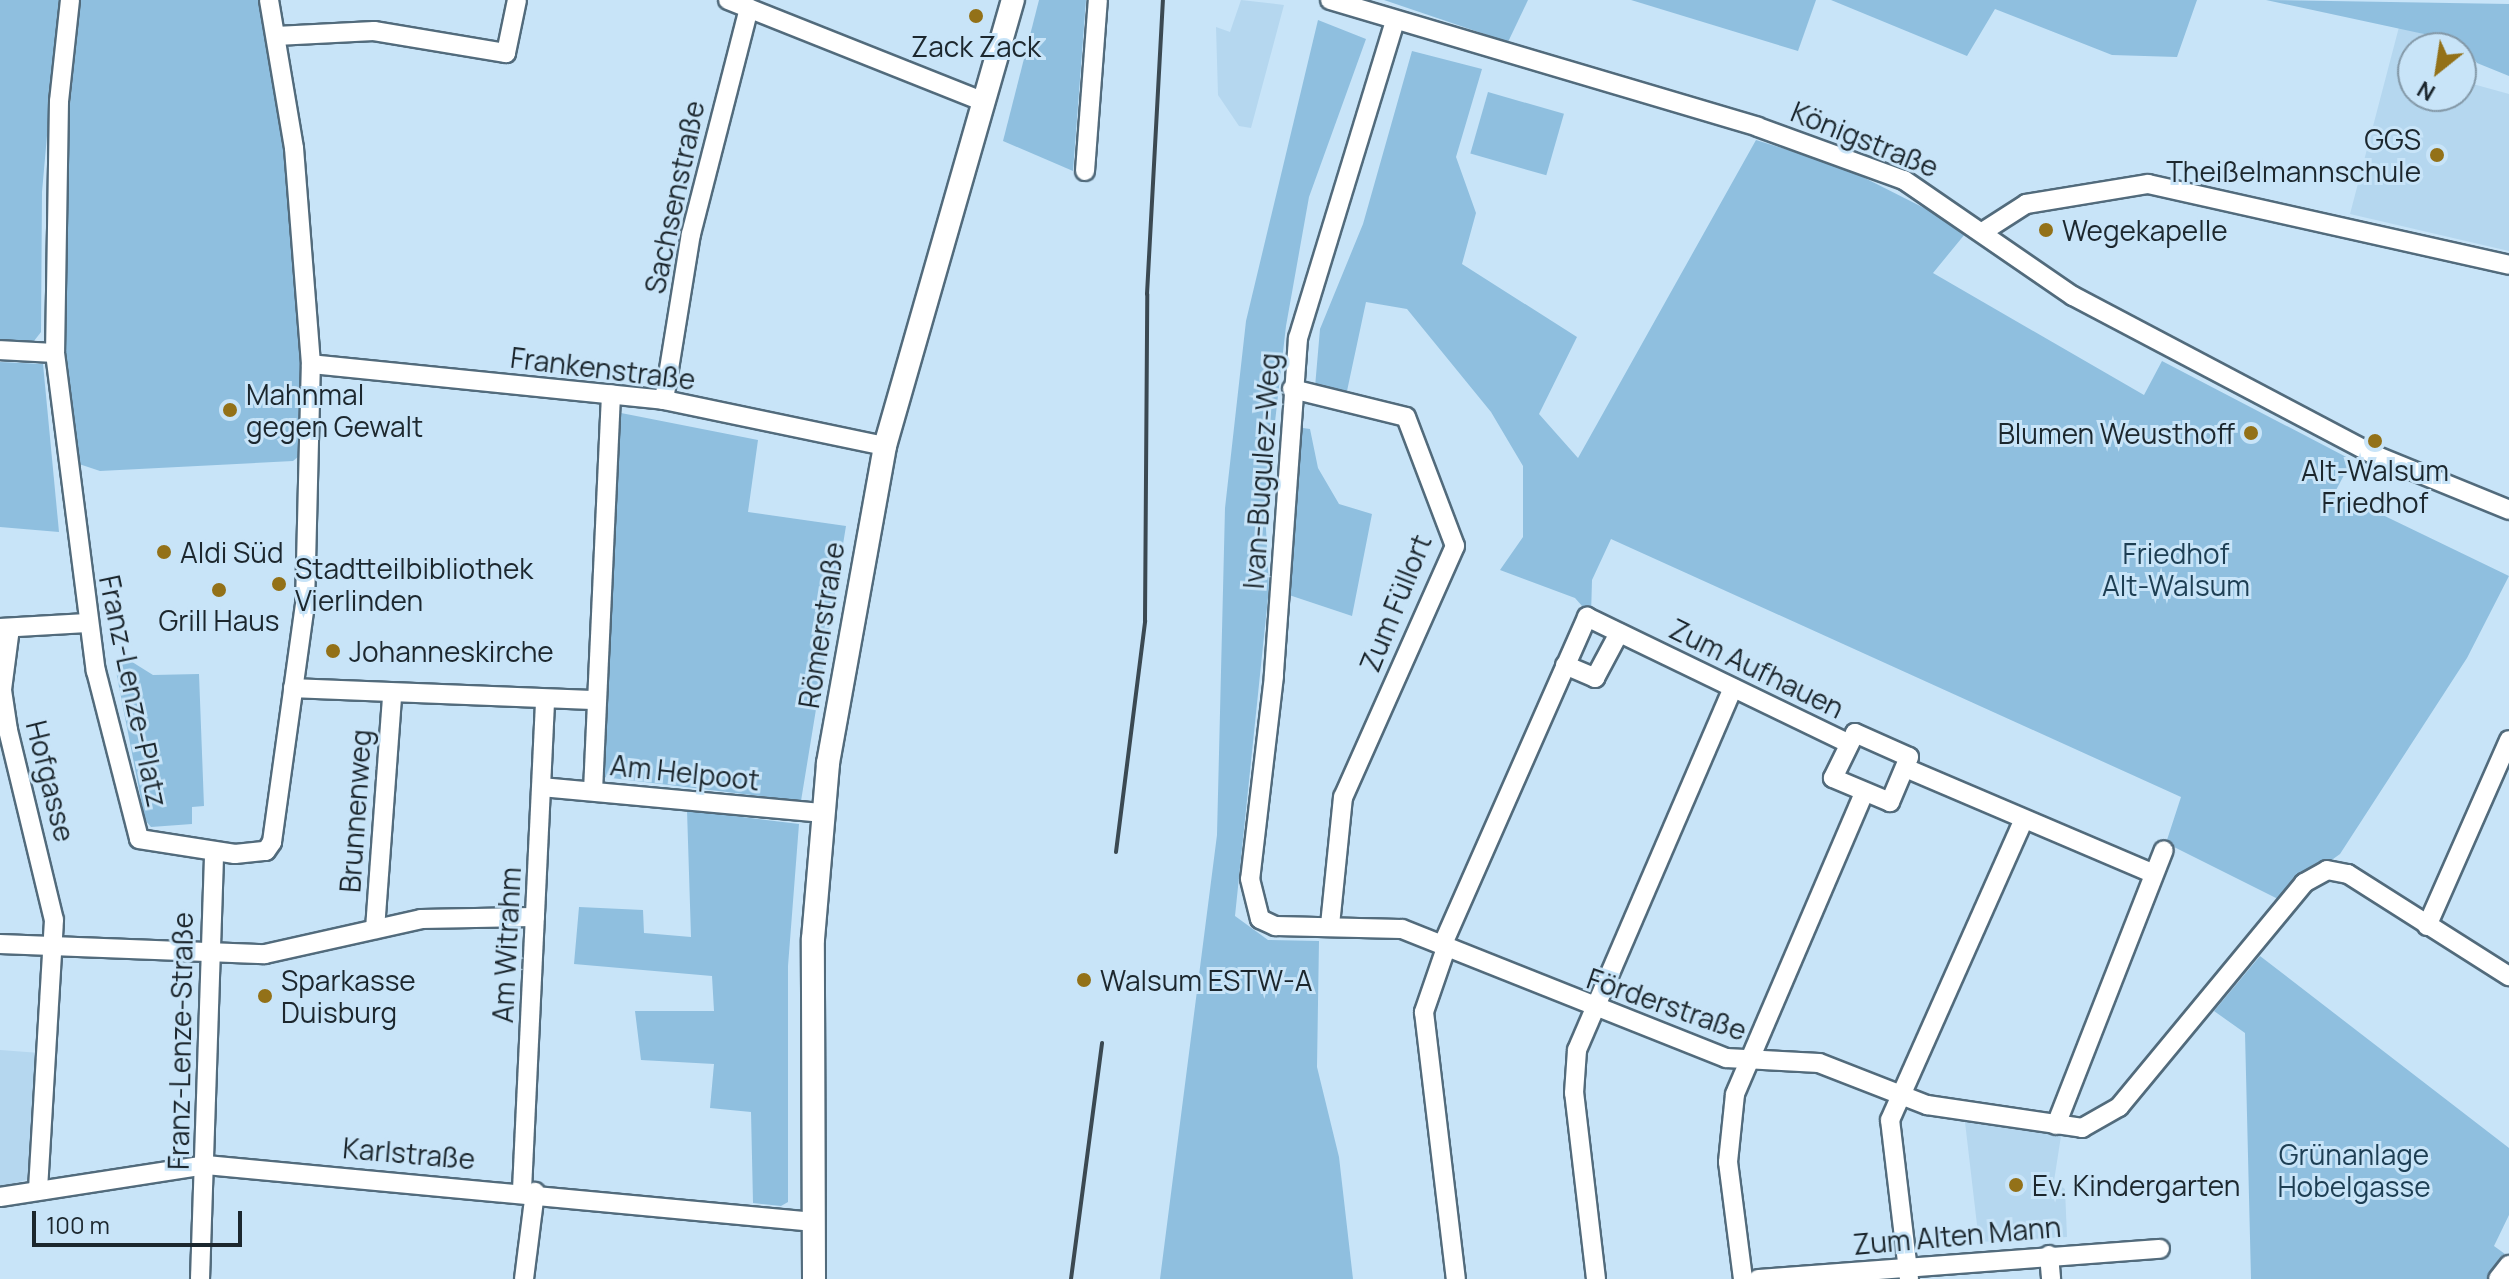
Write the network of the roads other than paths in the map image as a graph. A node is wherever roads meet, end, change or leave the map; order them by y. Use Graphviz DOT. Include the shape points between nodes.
graph roads {
  1 [pos="70,0"];
  2 [pos="269,0"];
  3 [pos="517,0"];
  4 [pos="728,0"];
  5 [pos="1013,0"];
  6 [pos="1098,0"];
  7 [pos="1330,0"];
  8 [pos="749,8"];
  9 [pos="1395,21"];
  10 [pos="276,36"];
  11 [pos="984,102"];
  12 [pos="1085,171"];
  13 [pos="1984,231"];
  14 [pos="2509,265"];
  15 [pos="0,350"];
  16 [pos="55,353"];
  17 [pos="311,364"];
  18 [pos="1292,389"];
  19 [pos="611,394"];
  20 [pos="664,400"];
  21 [pos="885,446"];
  22 [pos="2509,510"];
  23 [pos="87,623"];
  24 [pos="5,628"];
  25 [pos="1619,633"];
  26 [pos="1565,665"];
  27 [pos="293,688"];
  28 [pos="1733,688"];
  29 [pos="392,697"];
  30 [pos="596,700"];
  31 [pos="545,703"];
  32 [pos="2509,740"];
  33 [pos="1846,742"];
  34 [pos="1908,769"];
  35 [pos="542,787"];
  36 [pos="593,791"];
  37 [pos="1863,795"];
  38 [pos="823,813"];
  39 [pos="2024,819"];
  40 [pos="2164,850"];
  41 [pos="214,853"];
  42 [pos="2154,874"];
  43 [pos="535,917"];
  44 [pos="1330,925"];
  45 [pos="1275,926"];
  46 [pos="2427,926"];
  47 [pos="375,929"];
  48 [pos="0,944"];
  49 [pos="52,946"];
  50 [pos="1444,947"];
  51 [pos="212,953"];
  52 [pos="2509,976"];
  53 [pos="1592,1009"];
  54 [pos="1747,1062"];
  55 [pos="1900,1097"];
  56 [pos="2056,1125"];
  57 [pos="206,1165"];
  58 [pos="38,1188"];
  59 [pos="529,1191"];
  60 [pos="0,1197"];
  61 [pos="814,1222"];
  62 [pos="2160,1249"];
  63 [pos="2049,1255"];
  64 [pos="2509,1265"];
  65 [pos="1908,1273"];
  66 [pos="200,1279"];
  67 [pos="524,1279"];
  68 [pos="814,1279"];
  69 [pos="1456,1279"];
  70 [pos="1596,1279"];
  71 [pos="1743,1279"];
  72 [pos="1758,1279"];
  73 [pos="2051,1279"];
  74 [pos="2498,1279"];
  1 -- 16 [label="street, Franz-Lenze-Platz" via="59,101"];
  2 -- 10 [label="street, Franz-Lenze-Platz"];
  3 -- 10 [label="street" via="506,53 374,31"];
  4 -- 8 [label="street"];
  5 -- 11 [label="main road, Römerstraße"];
  6 -- 12 [label="street"];
  7 -- 9 [label="street, Königstraße"];
  8 -- 11 [label="street"];
  8 -- 20 [label="street, Sachsenstraße" via="691,234"];
  9 -- 13 [label="street, Königstraße" via="1845,157 1904,180"];
  9 -- 18 [label="street, Ivan-Bugulez-Weg" via="1305,312"];
  10 -- 17 [label="street, Franz-Lenze-Platz" via="302,221"];
  11 -- 21 [label="main road, Römerstraße"];
  13 -- 14 [label="street" via="2026,204 2148,184"];
  13 -- 22 [label="street, Königstraße" via="2073,296 2377,456"];
  15 -- 16 [label="street"];
  16 -- 23 [label="street, Franz-Lenze-Platz"];
  17 -- 19 [label="street, Frankenstraße"];
  17 -- 27 [label="street, Franz-Lenze-Platz" via="305,605"];
  18 -- 44 [label="street, Zum Füllort" via="1406,417 1455,546 1343,797"];
  18 -- 45 [label="street, Ivan-Bugulez-Weg" via="1274,676 1250,879 1260,919"];
  19 -- 20 [label="street, Frankenstraße"];
  19 -- 30 [label="street"];
  20 -- 21 [label="street, Frankenstraße"];
  21 -- 38 [label="main road, Römerstraße"];
  23 -- 24 [label="street"];
  23 -- 41 [label="street, Franz-Lenze-Platz" via="139,839"];
  24 -- 49 [label="street, Hofgasse" via="2,690 43,862"];
  25 -- 26 [label="street" via="1595,678"];
  25 -- 26 [label="street, Zum Aufhauen" via="1587,617"];
  25 -- 28 [label="street, Zum Aufhauen"];
  26 -- 50 [label="street"];
  27 -- 29 [label="street"];
  27 -- 41 [label="street, Franz-Lenze-Platz" via="269,848"];
  28 -- 33 [label="street, Zum Aufhauen"];
  28 -- 53 [label="street"];
  29 -- 31 [label="street"];
  29 -- 47 [label="street, Brunnenweg"];
  30 -- 31 [label="street"];
  30 -- 36 [label="street"];
  31 -- 35 [label="street, Am Witrahm"];
  32 -- 46 [label="street"];
  33 -- 34 [label="street, Zum Aufhauen" via="1855,733 1909,757"];
  33 -- 37 [label="street" via="1833,778"];
  34 -- 37 [label="street" via="1890,802"];
  34 -- 39 [label="street, Zum Aufhauen"];
  35 -- 36 [label="street, Am Helpoot"];
  35 -- 43 [label="street, Am Witrahm"];
  36 -- 38 [label="street, Am Helpoot"];
  37 -- 54 [label="street"];
  38 -- 61 [label="main road, Römerstraße" via="813,939"];
  39 -- 42 [label="street, Zum Aufhauen"];
  39 -- 55 [label="street"];
  40 -- 42 [label="street"];
  41 -- 51 [label="street, Franz-Lenze-Straße"];
  42 -- 56 [label="street"];
  43 -- 47 [label="street" via="451,915"];
  43 -- 59 [label="street, Am Witrahm"];
  44 -- 45 [label="street, Förderstraße"];
  44 -- 50 [label="street, Förderstraße" via="1402,929"];
  46 -- 52 [label="street"];
  46 -- 56 [label="street, Förderstraße" via="2348,874 2315,875 2119,1107 2091,1125"];
  47 -- 51 [label="street" via="279,952"];
  48 -- 49 [label="street"];
  49 -- 51 [label="street"];
  49 -- 58 [label="street, Hofgasse"];
  50 -- 53 [label="street, Förderstraße"];
  50 -- 69 [label="street" via="1424,1012"];
  51 -- 57 [label="street, Franz-Lenze-Straße"];
  53 -- 54 [label="street, Förderstraße" via="1626,1015"];
  53 -- 70 [label="street" via="1577,1050 1574,1093"];
  54 -- 55 [label="street, Förderstraße" via="1819,1063"];
  54 -- 71 [label="street" via="1727,1131"];
  55 -- 56 [label="street, Förderstraße"];
  55 -- 65 [label="street" via="1890,1131"];
  57 -- 58 [label="street, Karlstraße"];
  57 -- 59 [label="street, Karlstraße"];
  57 -- 66 [label="street, Franz-Lenze-Straße"];
  58 -- 60 [label="street, Karlstraße"];
  59 -- 61 [label="street, Karlstraße"];
  59 -- 67 [label="street, Am Witrahm"];
  61 -- 68 [label="main road, Römerstraße"];
  62 -- 63 [label="street, Zum Alten Mann"];
  63 -- 65 [label="street, Zum Alten Mann"];
  63 -- 73 [label="street"];
  64 -- 74 [label="street"];
  65 -- 72 [label="street, Zum Alten Mann"];
}
